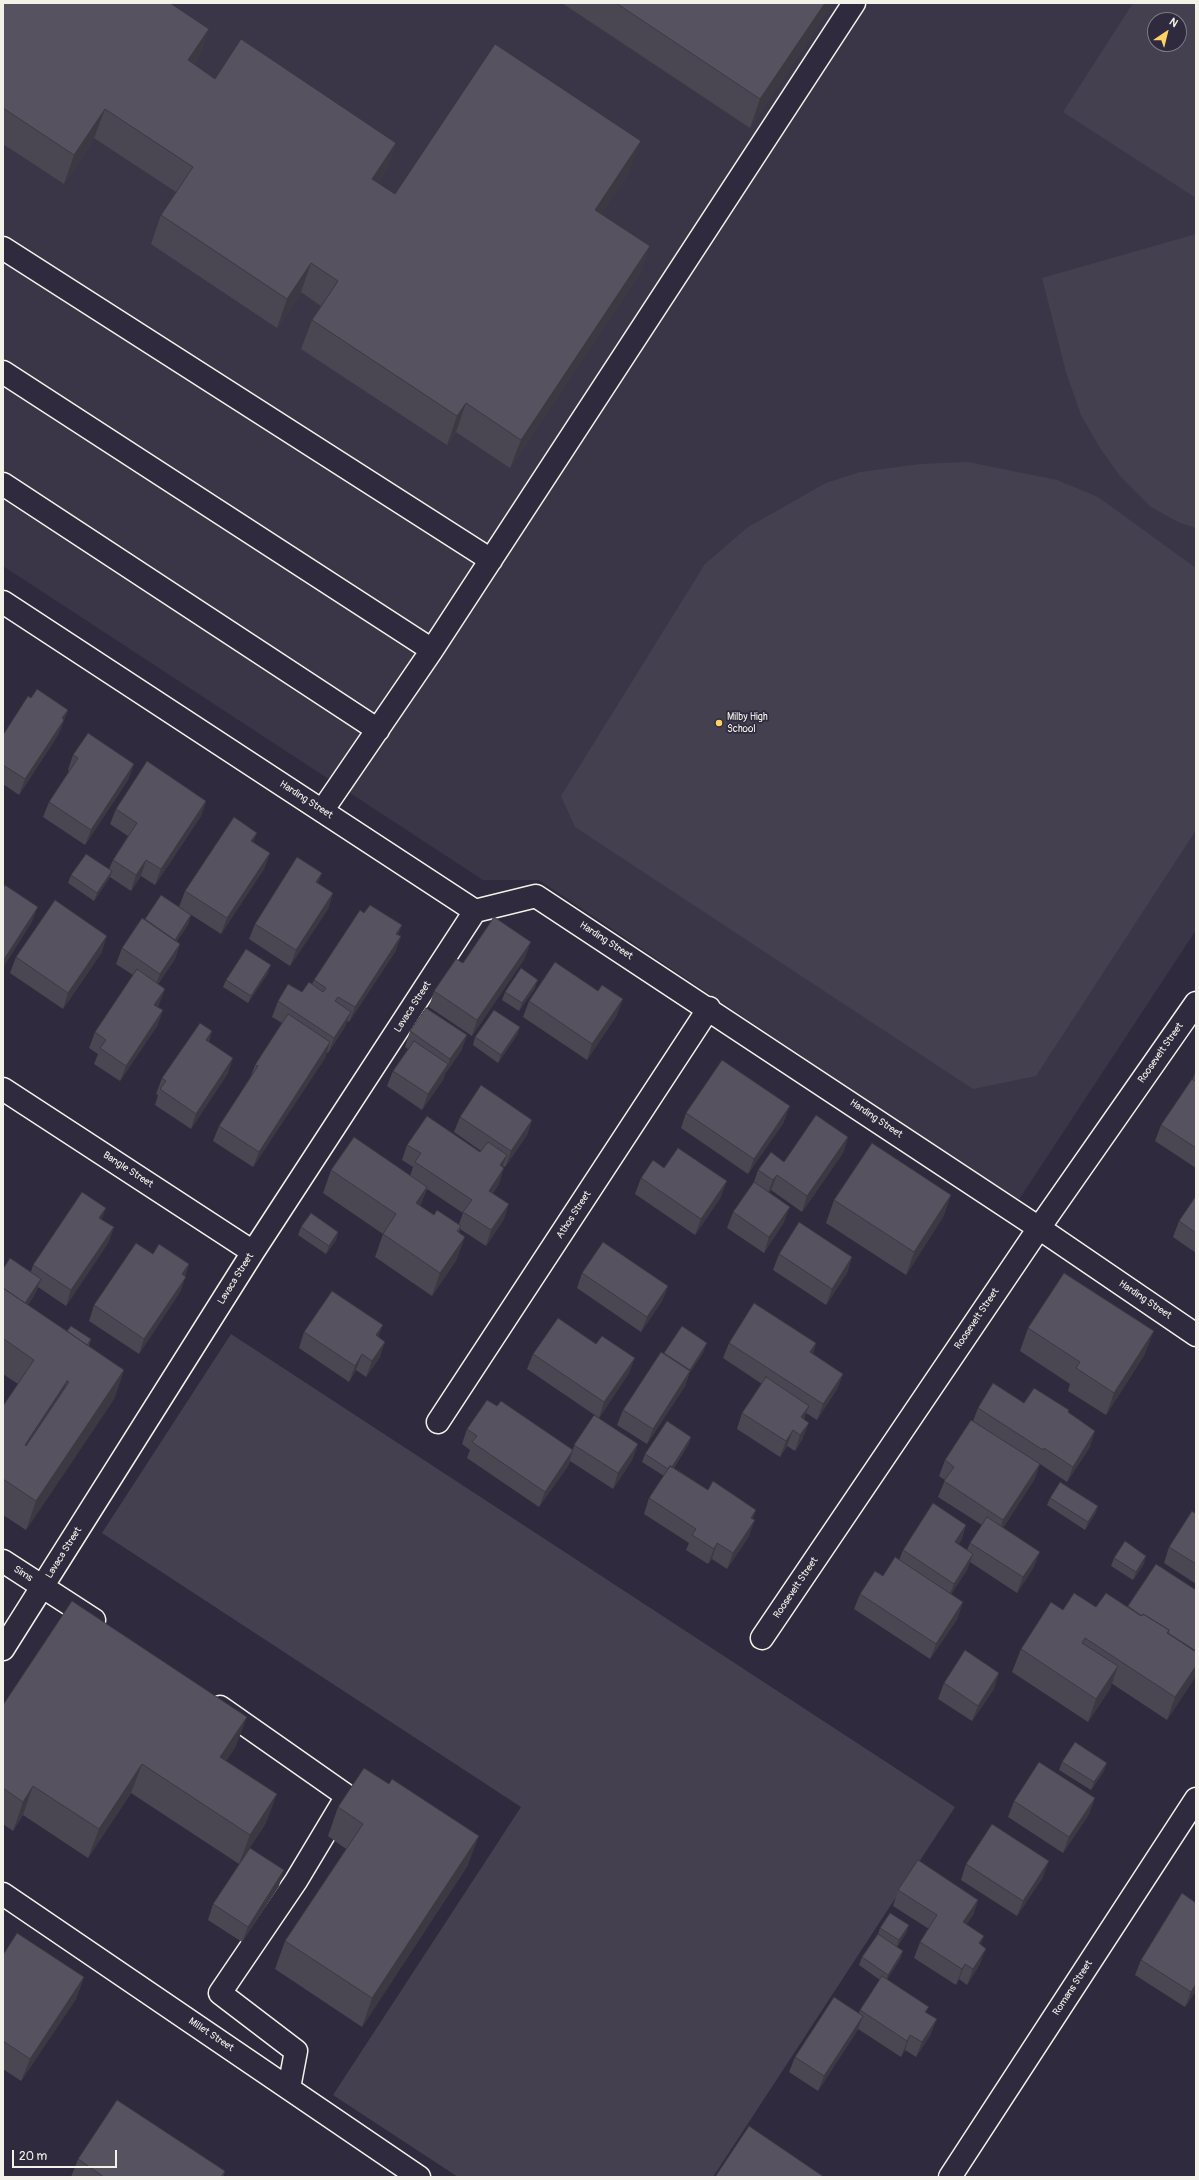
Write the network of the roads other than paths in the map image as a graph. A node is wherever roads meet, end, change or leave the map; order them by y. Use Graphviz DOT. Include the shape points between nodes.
graph roads {
  1 [pos="854,3"];
  2 [pos="3,248"];
  3 [pos="3,372"];
  4 [pos="3,484"];
  5 [pos="491,560"];
  6 [pos="3,602"];
  7 [pos="432,650"];
  8 [pos="378,730"];
  9 [pos="322,811"];
  10 [pos="475,911"];
  11 [pos="1196,1003"];
  12 [pos="709,1008"];
  13 [pos="3,1089"];
  14 [pos="1039,1228"];
  15 [pos="253,1252"];
  16 [pos="1196,1335"];
  17 [pos="438,1422"];
  18 [pos="3,1561"];
  19 [pos="43,1586"];
  20 [pos="109,1630"];
  21 [pos="762,1638"];
  22 [pos="3,1650"];
  23 [pos="206,1697"];
  24 [pos="1193,1809"];
  25 [pos="3,1894"];
  26 [pos="289,2088"];
  27 [pos="419,2177"];
  28 [pos="950,2177"];
  1 -- 5 [label="street"];
  2 -- 5 [label="street"];
  3 -- 7 [label="street"];
  4 -- 8 [label="street"];
  5 -- 7 [label="street"];
  6 -- 9 [label="street, Harding Street"];
  7 -- 8 [label="street"];
  8 -- 9 [label="street"];
  9 -- 10 [label="street, Harding Street"];
  10 -- 12 [label="street, Harding Street" via="536,896"];
  10 -- 15 [label="street, Lavaca Street"];
  11 -- 14 [label="street, Roosevelt Street"];
  12 -- 14 [label="street, Harding Street"];
  12 -- 17 [label="street, Athos Street"];
  13 -- 15 [label="street, Bangle Street"];
  14 -- 16 [label="street, Harding Street"];
  14 -- 21 [label="street, Roosevelt Street"];
  15 -- 19 [label="street, Lavaca Street"];
  18 -- 19 [label="street, Sims"];
  19 -- 20 [label="street, Sims"];
  19 -- 22 [label="street, Lavaca Street"];
  23 -- 26 [label="street" via="347,1796 296,1881 220,1993 296,2051"];
  24 -- 28 [label="street, Romans Street"];
  25 -- 26 [label="street, Millet Street"];
  26 -- 27 [label="street, Millet Street"];
}
